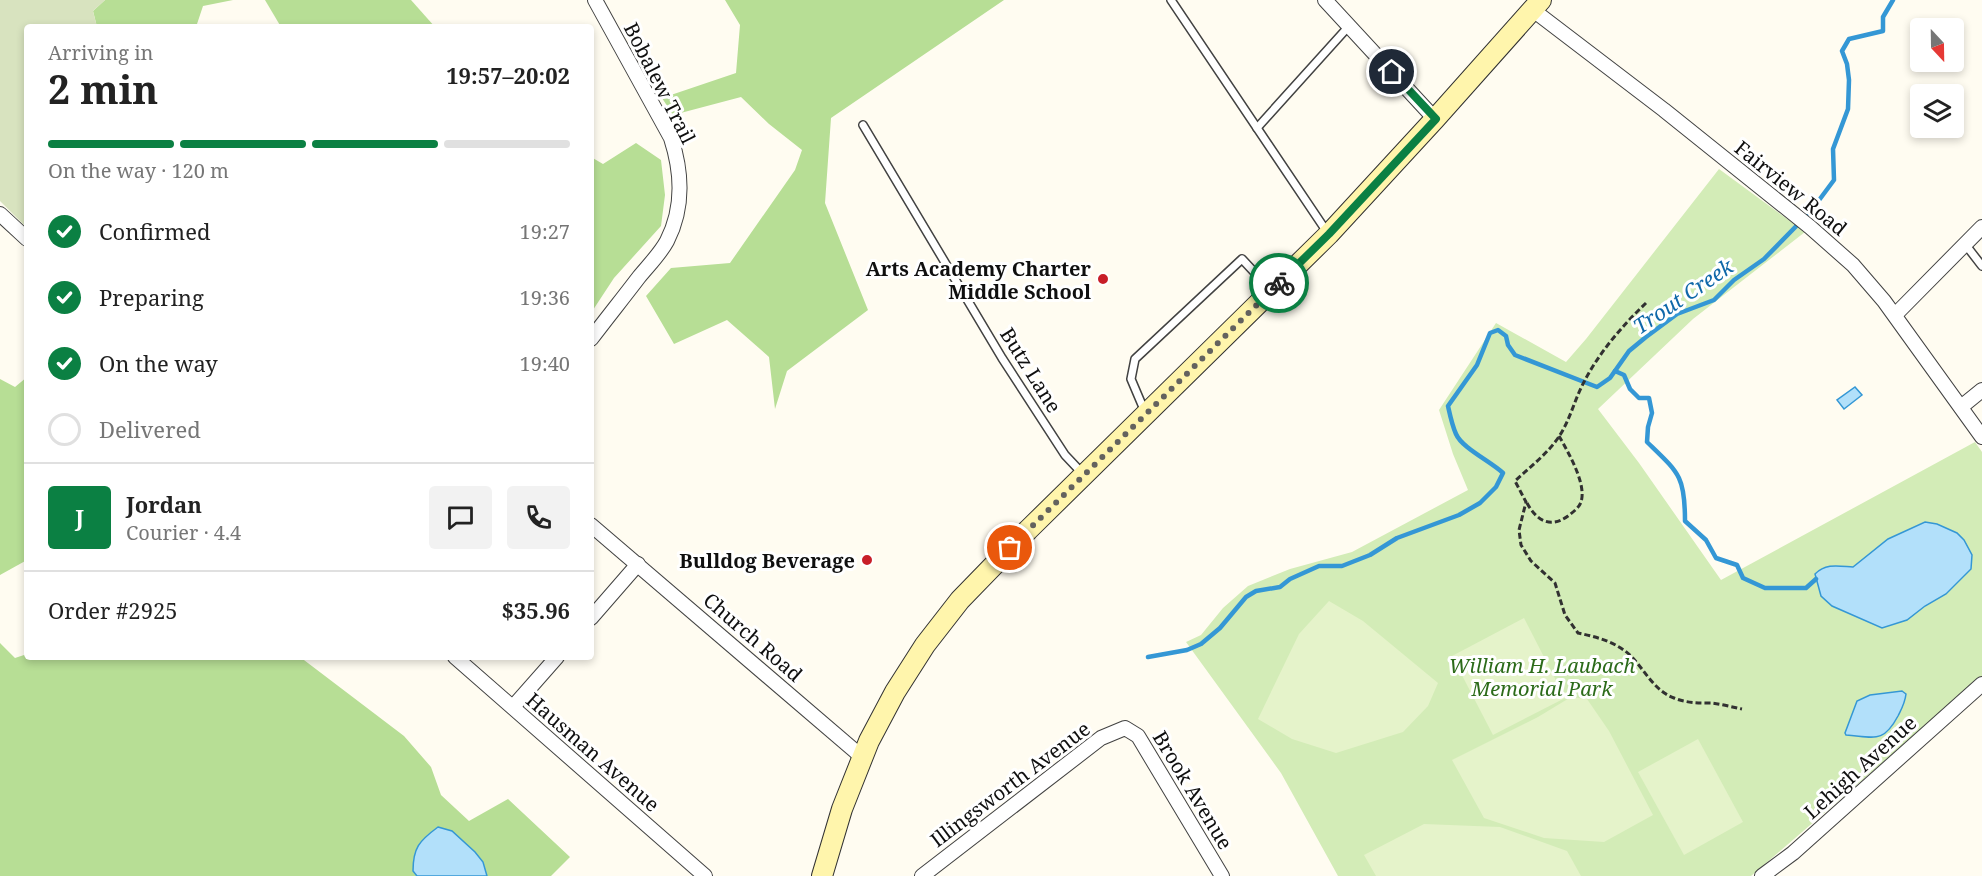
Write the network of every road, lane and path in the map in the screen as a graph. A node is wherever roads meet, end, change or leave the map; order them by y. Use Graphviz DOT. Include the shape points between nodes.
graph roads {
  1 [pos="595,0"];
  2 [pos="1171,0"];
  3 [pos="1325,0"];
  4 [pos="1537,5"];
  5 [pos="1349,26"];
  6 [pos="1436,119"];
  7 [pos="863,124"];
  8 [pos="1257,128"];
  9 [pos="0,214"];
  10 [pos="1982,227"];
  11 [pos="1329,234"];
  12 [pos="24,236"];
  13 [pos="1965,244"];
  14 [pos="1982,266"];
  15 [pos="1272,291"];
  16 [pos="1646,303"];
  17 [pos="1895,315"];
  18 [pos="594,335"];
  19 [pos="1982,390"];
  20 [pos="1961,406"];
  21 [pos="1146,414"];
  22 [pos="1559,436"];
  23 [pos="1982,437"];
  24 [pos="1084,475"];
  25 [pos="1526,502"];
  26 [pos="594,527"];
  27 [pos="638,564"];
  28 [pos="594,615"];
  29 [pos="458,660"];
  30 [pos="554,660"];
  31 [pos="1982,684"];
  32 [pos="513,707"];
  33 [pos="1742,709"];
  34 [pos="1125,728"];
  35 [pos="862,757"];
  36 [pos="941,870"];
  37 [pos="705,876"];
  38 [pos="822,876"];
  39 [pos="922,876"];
  40 [pos="1222,876"];
  41 [pos="1762,876"];
  1 -- 18 [label="street, Bobalew Trail" via="671,138 680,180 675,222 666,242"];
  2 -- 8 [label="lane"];
  3 -- 5 [label="street"];
  4 -- 6 [label="main road"];
  4 -- 17 [label="street, Fairview Road" via="1810,226 1853,265"];
  5 -- 6 [label="street"];
  5 -- 8 [label="lane"];
  6 -- 11 [label="main road"];
  7 -- 24 [label="lane, Butz Lane" via="1002,358 1065,455"];
  8 -- 11 [label="lane"];
  9 -- 12 [label="street"];
  10 -- 13 [label="street"];
  11 -- 15 [label="main road"];
  13 -- 14 [label="lane"];
  13 -- 17 [label="street"];
  15 -- 21 [label="main road"];
  15 -- 21 [label="lane" via="1242,259 1135,359 1131,379"];
  16 -- 22 [label="path" via="1590,371"];
  17 -- 20 [label="street, Fairview Road"];
  19 -- 20 [label="street"];
  20 -- 23 [label="street, Fairview Road"];
  21 -- 24 [label="main road"];
  22 -- 25 [label="path" via="1515,481"];
  22 -- 25 [label="path" via="1582,487 1581,503 1561,521 1551,523 1534,515"];
  24 -- 35 [label="main road" via="960,600 895,692"];
  25 -- 33 [label="path" via="1519,530 1521,545 1555,584 1565,615 1578,633 1619,647 1658,688 1673,698"];
  26 -- 27 [label="street, Church Road"];
  27 -- 28 [label="street"];
  27 -- 35 [label="street, Church Road"];
  29 -- 32 [label="street, Hausman Avenue"];
  30 -- 32 [label="street"];
  31 -- 41 [label="street, Lehigh Avenue" via="1793,853"];
  32 -- 37 [label="street, Hausman Avenue"];
  34 -- 36 [label="street, Illingsworth Avenue" via="1101,738"];
  34 -- 40 [label="street, Brook Avenue" via="1138,736"];
  35 -- 38 [label="main road"];
  36 -- 39 [label="street, Illingsworth Avenue"];
}
